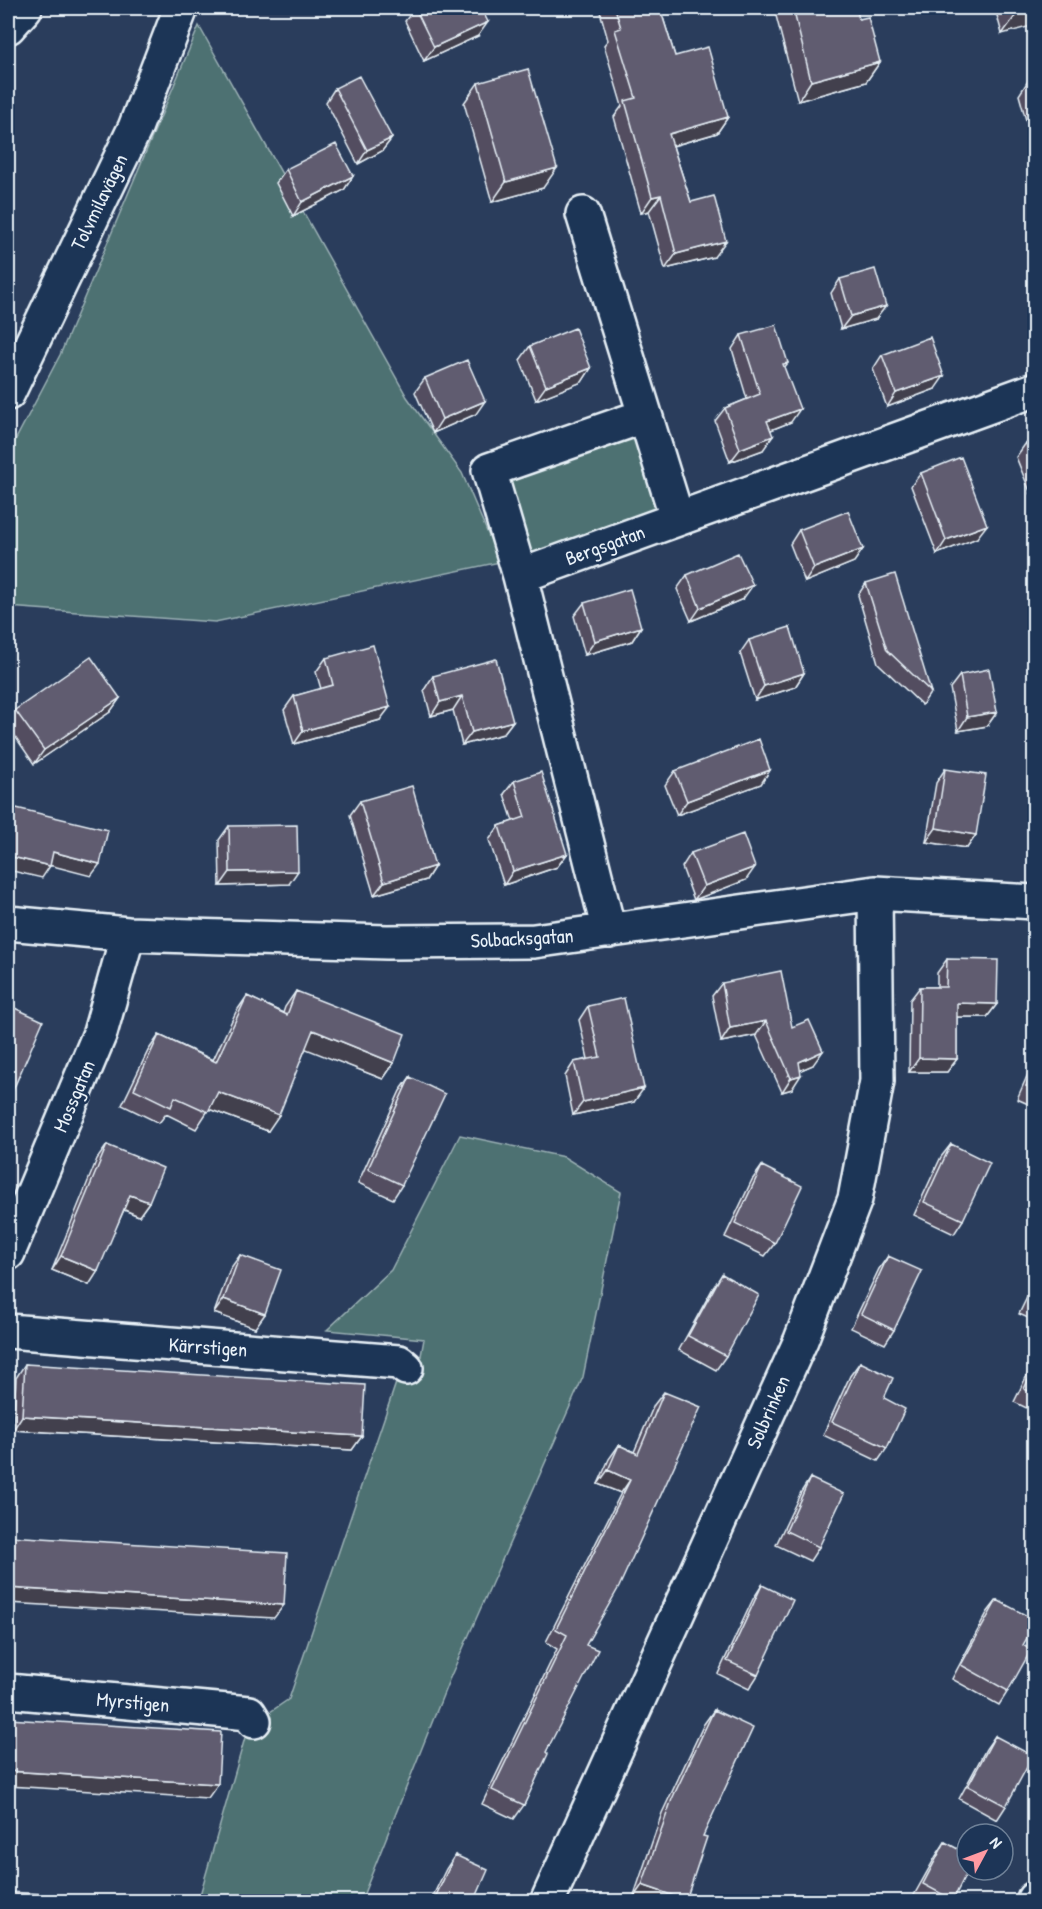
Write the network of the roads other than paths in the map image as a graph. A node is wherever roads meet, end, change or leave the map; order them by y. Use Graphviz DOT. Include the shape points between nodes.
graph roads {
  1 [pos="25,8"];
  2 [pos="181,8"];
  3 [pos="8,27"];
  4 [pos="583,214"];
  5 [pos="1035,390"];
  6 [pos="8,393"];
  7 [pos="644,416"];
  8 [pos="677,518"];
  9 [pos="520,576"];
  10 [pos="875,893"];
  11 [pos="1035,902"];
  12 [pos="8,923"];
  13 [pos="609,931"];
  14 [pos="128,934"];
  15 [pos="8,1253"];
  16 [pos="8,1331"];
  17 [pos="406,1368"];
  18 [pos="8,1690"];
  19 [pos="254,1720"];
  20 [pos="547,1902"];
  1 -- 3 [label="street"];
  2 -- 6 [label="street, Tolvmilavägen" via="135,128"];
  4 -- 7 [label="street"];
  5 -- 8 [label="street, Bergsgatan"];
  7 -- 8 [label="street"];
  7 -- 9 [label="street" via="489,470"];
  8 -- 9 [label="street, Bergsgatan"];
  9 -- 13 [label="street"];
  10 -- 11 [label="street, Solbacksgatan"];
  10 -- 13 [label="street, Solbacksgatan"];
  10 -- 20 [label="street, Solbrinken" via="877,1081 855,1199 801,1340"];
  12 -- 14 [label="street, Solbacksgatan"];
  13 -- 14 [label="street, Solbacksgatan" via="534,941 421,942"];
  14 -- 15 [label="street, Mossgatan" via="100,1033"];
  16 -- 17 [label="street, Kärrstigen" via="399,1362"];
  18 -- 19 [label="street, Myrstigen" via="249,1713"];
}
